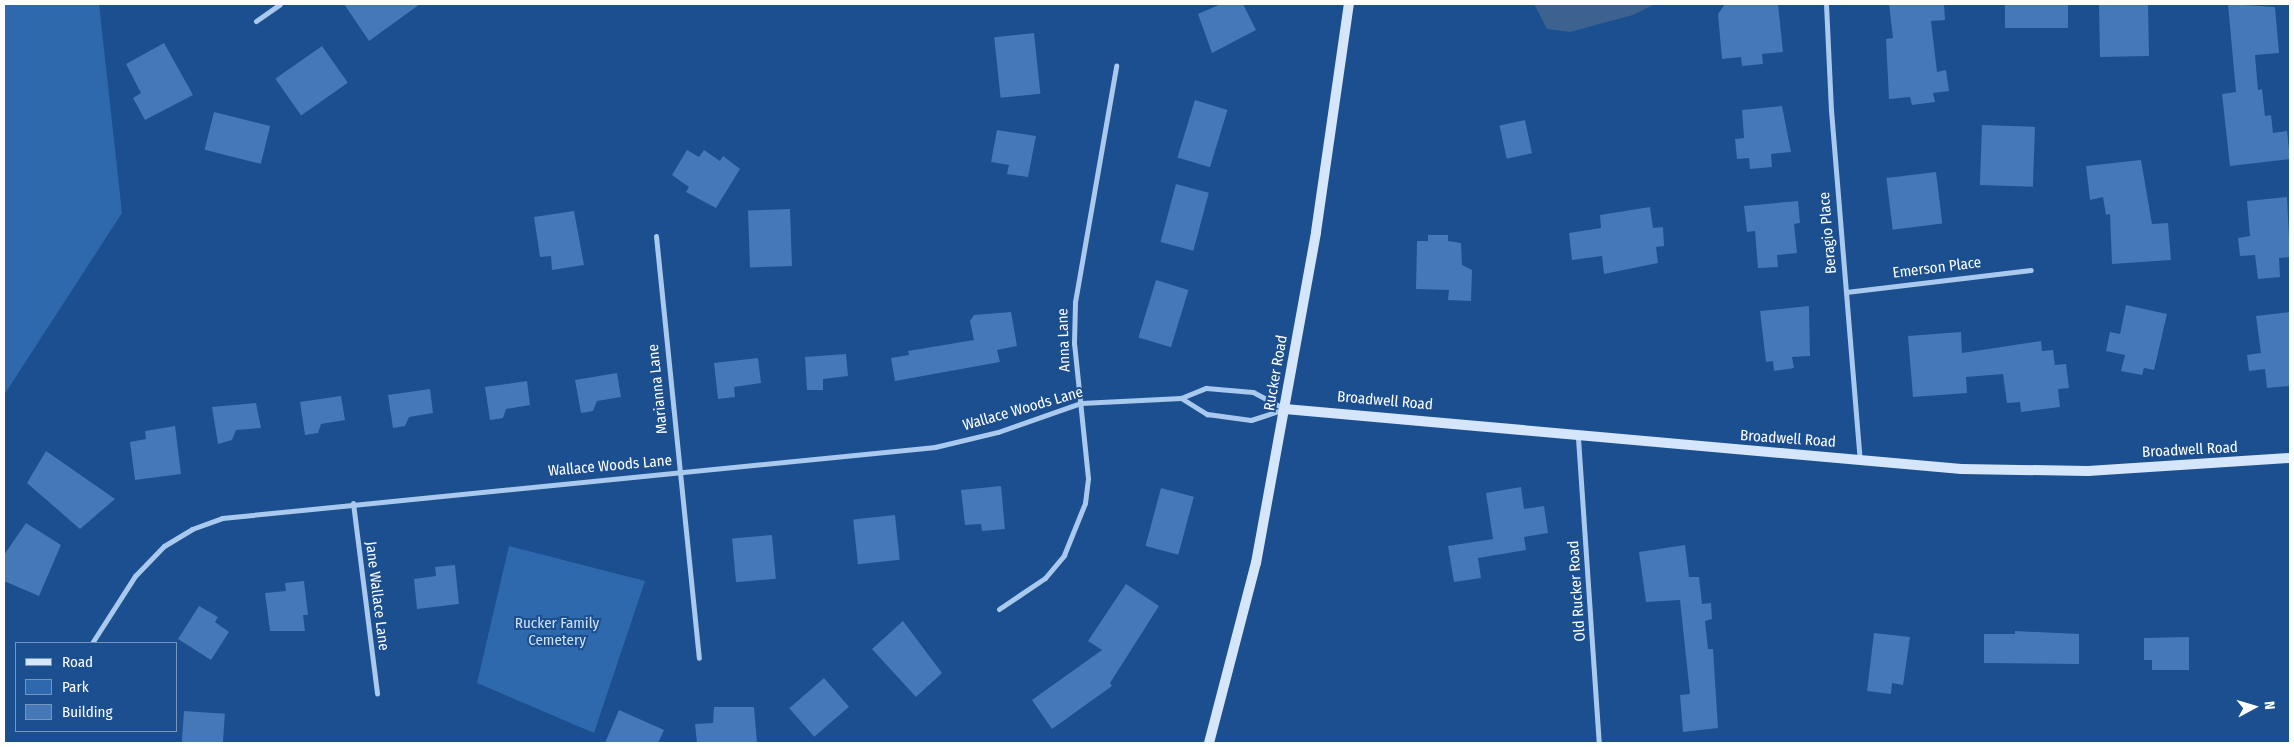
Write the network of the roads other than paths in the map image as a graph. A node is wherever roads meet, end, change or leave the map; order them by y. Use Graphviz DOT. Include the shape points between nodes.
graph roads {
  1 [pos="280,4"];
  2 [pos="1349,4"];
  3 [pos="1826,4"];
  4 [pos="256,20"];
  5 [pos="1116,66"];
  6 [pos="656,236"];
  7 [pos="2031,270"];
  8 [pos="1846,292"];
  9 [pos="1181,398"];
  10 [pos="1080,402"];
  11 [pos="1285,409"];
  12 [pos="1578,438"];
  13 [pos="2290,458"];
  14 [pos="1860,460"];
  15 [pos="679,472"];
  16 [pos="353,503"];
  17 [pos="999,609"];
  18 [pos="93,642"];
  19 [pos="699,658"];
  20 [pos="377,693"];
  21 [pos="1209,743"];
  22 [pos="1599,743"];
  1 -- 4 [label="street"];
  2 -- 11 [label="street, Rucker Road"];
  3 -- 8 [label="street, Beragio Place"];
  5 -- 10 [label="street, Anna Lane" via="1075,302 1074,343"];
  6 -- 15 [label="street, Marianna Lane"];
  7 -- 8 [label="street, Emerson Place"];
  8 -- 14 [label="street, Beragio Place"];
  9 -- 10 [label="street, Wallace Woods Lane"];
  9 -- 11 [label="street, Wallace Woods Lane" via="1206,388 1253,392"];
  9 -- 11 [label="street" via="1207,414 1252,420"];
  10 -- 15 [label="street, Wallace Woods Lane" via="998,432 935,447"];
  10 -- 17 [label="street, Anna Lane" via="1088,478 1078,528 1064,555 1045,578"];
  11 -- 12 [label="street, Broadwell Road" via="1403,416"];
  11 -- 21 [label="street, Rucker Road" via="1256,563"];
  12 -- 14 [label="street, Broadwell Road"];
  12 -- 22 [label="street, Old Rucker Road"];
  13 -- 14 [label="street, Broadwell Road" via="2088,471 1961,469"];
  15 -- 16 [label="street, Wallace Woods Lane"];
  15 -- 19 [label="street, Marianna Lane"];
  16 -- 18 [label="street, Wallace Woods Lane" via="222,518 192,529 164,546 135,576"];
  16 -- 20 [label="street, Jane Wallace Lane"];
}
